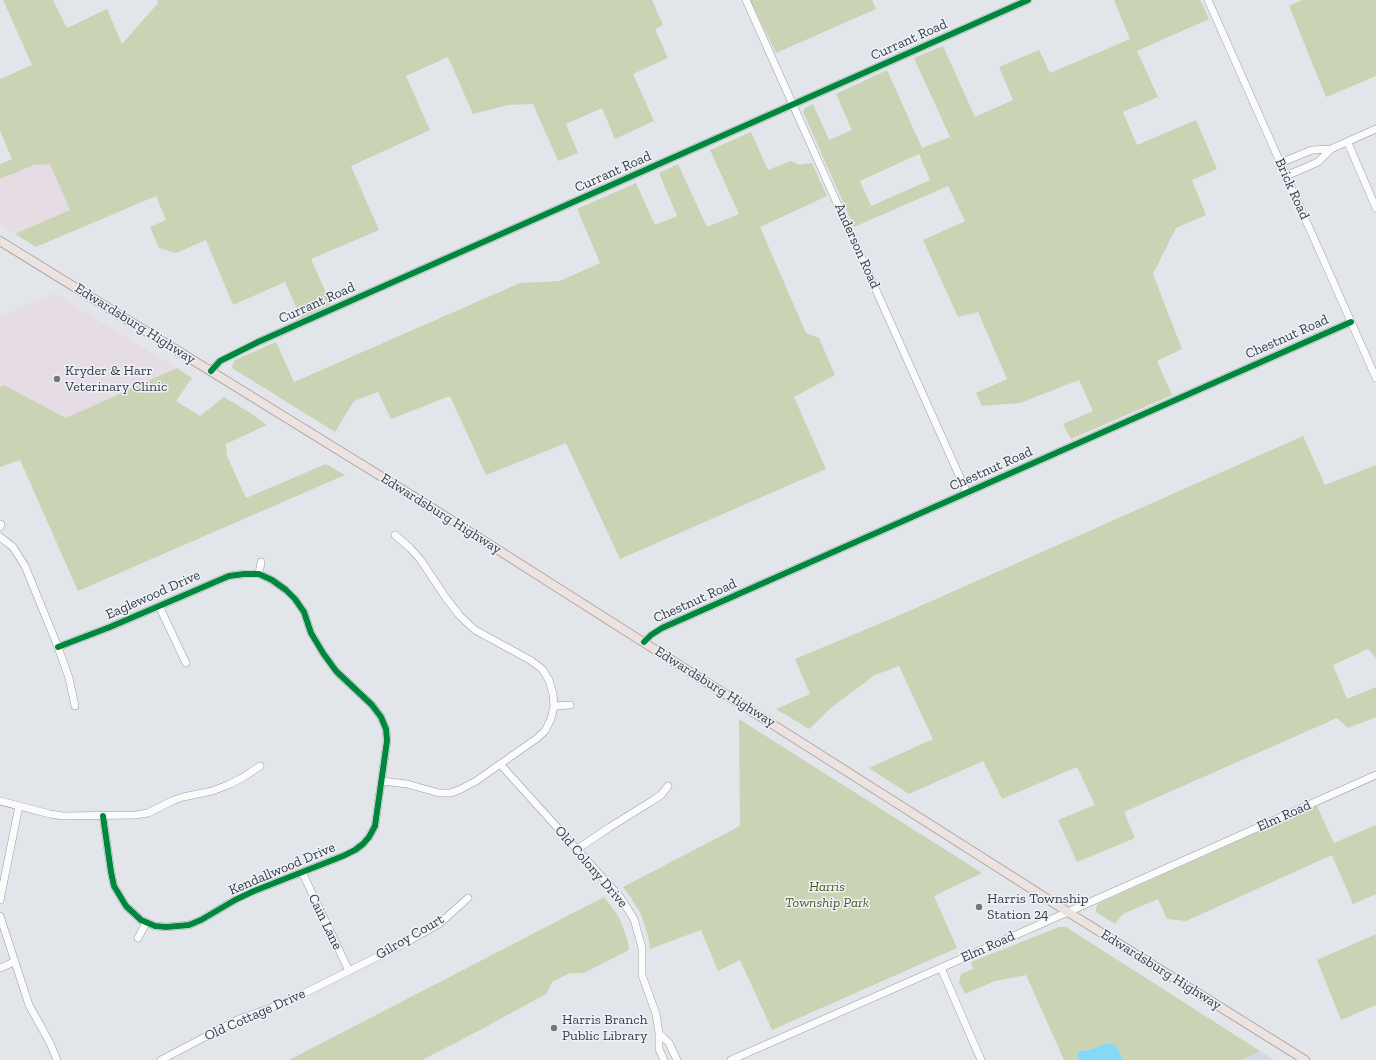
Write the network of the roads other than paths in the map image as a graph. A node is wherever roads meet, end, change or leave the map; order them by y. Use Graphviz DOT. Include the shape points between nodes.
graph roads {
  1 [pos="746,0"];
  2 [pos="1028,0"];
  3 [pos="1208,0"];
  4 [pos="794,104"];
  5 [pos="1376,129"];
  6 [pos="1348,143"];
  7 [pos="1331,150"];
  8 [pos="1280,163"];
  9 [pos="1286,176"];
  10 [pos="1376,208"];
  11 [pos="0,241"];
  12 [pos="1351,322"];
  13 [pos="1374,368"];
  14 [pos="212,371"];
  15 [pos="1376,378"];
  16 [pos="967,492"];
  17 [pos="394,535"];
  18 [pos="0,537"];
  19 [pos="261,562"];
  20 [pos="259,574"];
  21 [pos="159,606"];
  22 [pos="644,642"];
  23 [pos="58,647"];
  24 [pos="186,664"];
  25 [pos="570,705"];
  26 [pos="75,706"];
  27 [pos="554,706"];
  28 [pos="500,764"];
  29 [pos="260,766"];
  30 [pos="1376,775"];
  31 [pos="382,780"];
  32 [pos="668,786"];
  33 [pos="0,801"];
  34 [pos="19,806"];
  35 [pos="103,816"];
  36 [pos="576,850"];
  37 [pos="3,868"];
  38 [pos="302,872"];
  39 [pos="468,898"];
  40 [pos="0,900"];
  41 [pos="1068,912"];
  42 [pos="0,916"];
  43 [pos="146,923"];
  44 [pos="138,938"];
  45 [pos="14,962"];
  46 [pos="0,968"];
  47 [pos="941,968"];
  48 [pos="349,971"];
  49 [pos="659,1033"];
  50 [pos="57,1060"];
  51 [pos="161,1060"];
  52 [pos="664,1060"];
  53 [pos="677,1060"];
  54 [pos="731,1060"];
  55 [pos="981,1060"];
  56 [pos="1305,1060"];
  1 -- 4 [label="street, Anderson Road"];
  2 -- 4 [label="street, Currant Road"];
  3 -- 8 [label="street, Brick Road"];
  4 -- 14 [label="street, Currant Road" via="258,342 220,360"];
  4 -- 16 [label="street, Anderson Road"];
  5 -- 6 [label="street"];
  6 -- 7 [label="street"];
  6 -- 10 [label="street"];
  7 -- 8 [label="street" via="1312,150"];
  7 -- 9 [label="street" via="1318,162"];
  8 -- 9 [label="street, Brick Road"];
  9 -- 12 [label="street, Brick Road"];
  11 -- 14 [label="main road, Edwardsburg Highway"];
  12 -- 13 [label="street, Brick Road"];
  12 -- 16 [label="street, Chestnut Road"];
  13 -- 15 [label="street, Brick Road"];
  14 -- 22 [label="main road, Edwardsburg Highway"];
  16 -- 22 [label="street, Chestnut Road" via="662,628 651,634"];
  17 -- 27 [label="street" via="420,559 446,598 475,630 530,660 542,670 549,680"];
  18 -- 23 [label="street" via="19,554"];
  19 -- 20 [label="street"];
  20 -- 21 [label="street, Eaglewood Drive" via="229,576"];
  20 -- 31 [label="street, Kendallwood Drive" via="272,580 295,599 304,612 323,653 380,717 386,728 387,741"];
  21 -- 23 [label="street, Eaglewood Drive"];
  21 -- 24 [label="street"];
  22 -- 41 [label="main road, Edwardsburg Highway"];
  23 -- 26 [label="street"];
  25 -- 27 [label="street"];
  27 -- 28 [label="street" via="545,730"];
  28 -- 31 [label="street" via="476,781 451,793 439,793"];
  28 -- 36 [label="street, Old Colony Drive"];
  29 -- 35 [label="street" via="228,785 174,800 148,813"];
  30 -- 41 [label="street, Elm Road"];
  31 -- 38 [label="street, Kendallwood Drive" via="375,826 363,844 343,856"];
  32 -- 36 [label="street" via="661,795"];
  33 -- 34 [label="street"];
  34 -- 35 [label="street" via="63,816"];
  34 -- 37 [label="street"];
  35 -- 43 [label="street, Kendallwood Drive" via="114,886 126,906"];
  36 -- 49 [label="street, Old Colony Drive" via="620,897 634,919 642,948 642,975 656,1014"];
  37 -- 40 [label="street"];
  38 -- 43 [label="street, Kendallwood Drive" via="254,891 189,925 166,927"];
  38 -- 48 [label="street, Cain Lane"];
  39 -- 48 [label="street, Gilroy Court" via="439,924"];
  41 -- 47 [label="street, Elm Road"];
  41 -- 56 [label="main road, Edwardsburg Highway"];
  42 -- 45 [label="street"];
  43 -- 44 [label="street"];
  45 -- 46 [label="street"];
  45 -- 50 [label="street" via="29,1005"];
  47 -- 54 [label="street, Elm Road"];
  47 -- 55 [label="street"];
  48 -- 51 [label="street, Old Cottage Drive" via="295,998 239,1019"];
  49 -- 52 [label="street, Old Colony Drive" via="659,1049"];
  49 -- 53 [label="street" via="670,1043"];
}
